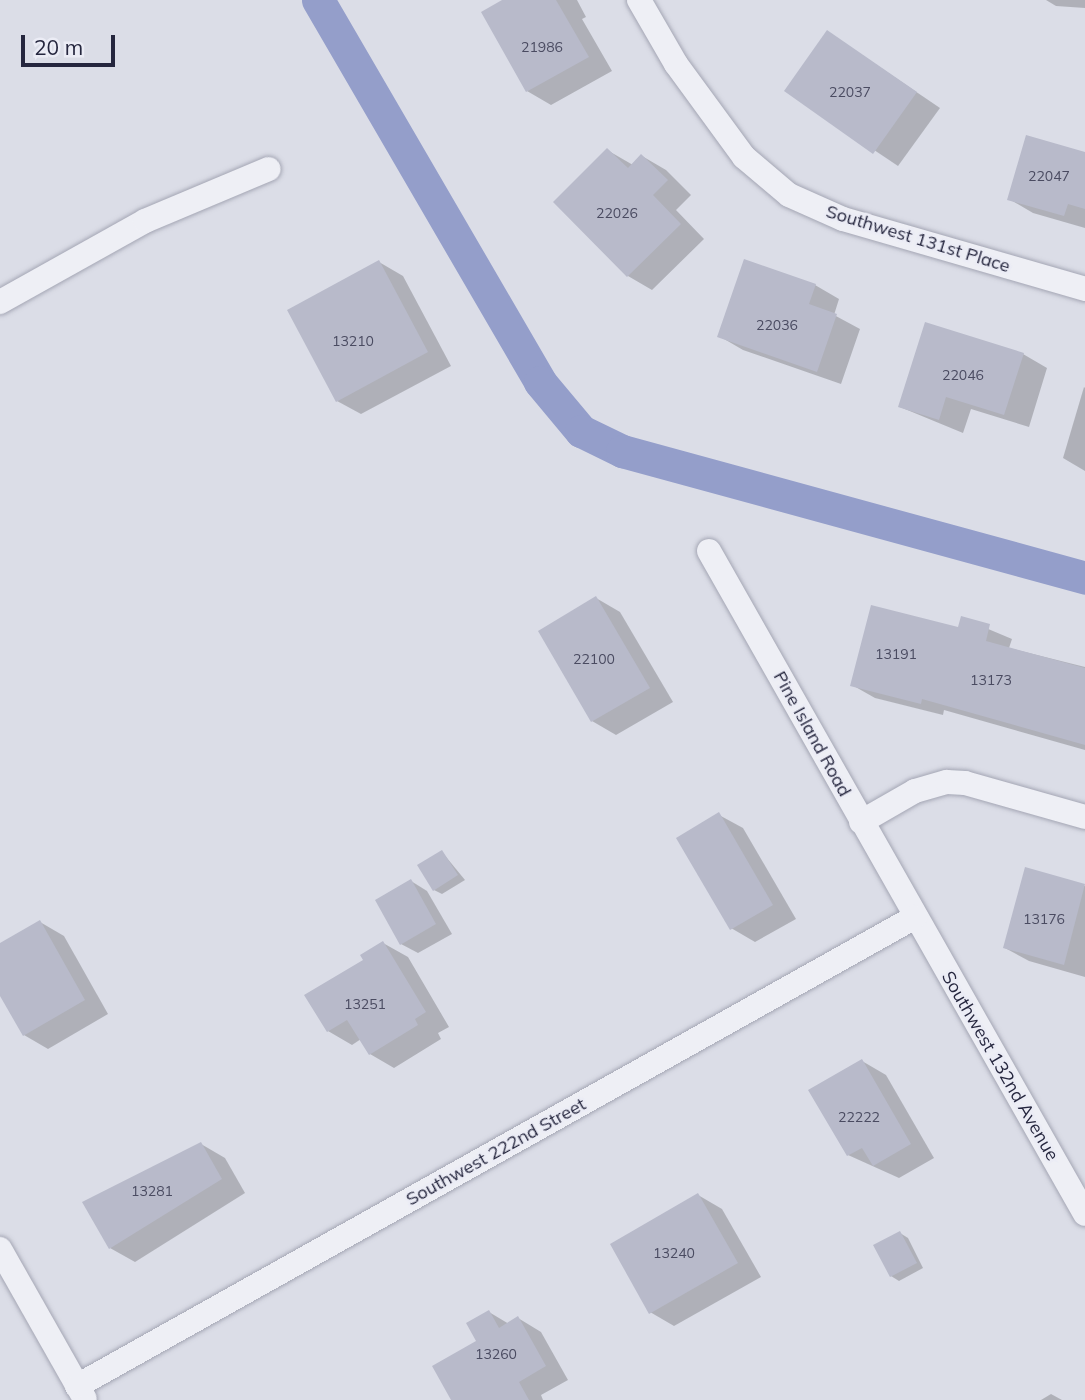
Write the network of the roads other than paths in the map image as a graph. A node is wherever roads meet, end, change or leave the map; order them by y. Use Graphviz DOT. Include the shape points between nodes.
graph roads {
  1 [pos="639,0"];
  2 [pos="269,169"];
  3 [pos="1085,289"];
  4 [pos="0,302"];
  5 [pos="709,551"];
  6 [pos="1085,817"];
  7 [pos="861,821"];
  8 [pos="915,917"];
  9 [pos="1085,1214"];
  10 [pos="0,1249"];
  11 [pos="81,1393"];
  1 -- 3 [label="street, Southwest 131st Place" via="676,64 744,157 789,195 843,219"];
  2 -- 4 [label="street" via="145,221"];
  5 -- 7 [label="street, Pine Island Road"];
  6 -- 7 [label="street" via="947,782 915,791"];
  7 -- 8 [label="street, Pine Island Road"];
  8 -- 9 [label="street, Southwest 132nd Avenue"];
  8 -- 11 [label="street, Southwest 222nd Street"];
  10 -- 11 [label="street"];
}
